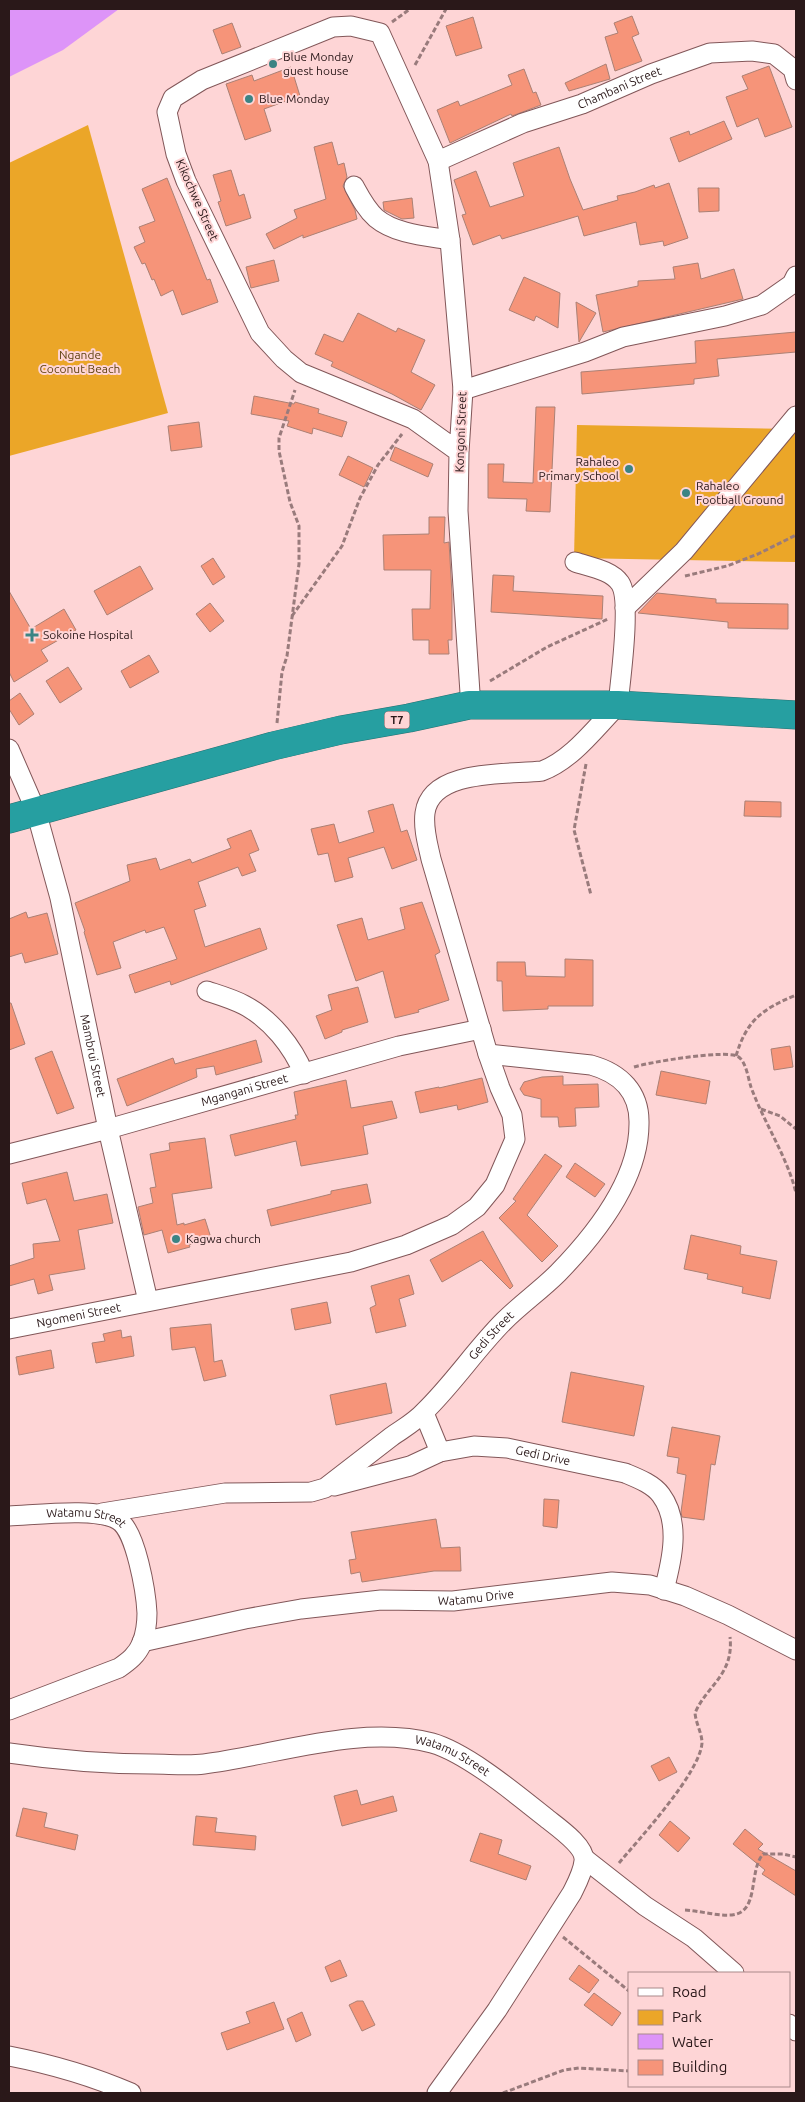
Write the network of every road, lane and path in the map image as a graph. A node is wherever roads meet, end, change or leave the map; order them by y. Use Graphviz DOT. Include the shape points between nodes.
graph roads {
  1 [pos="446,9"];
  2 [pos="796,80"];
  3 [pos="402,86"];
  4 [pos="438,161"];
  5 [pos="354,186"];
  6 [pos="450,240"];
  7 [pos="796,276"];
  8 [pos="301,373"];
  9 [pos="463,390"];
  10 [pos="796,416"];
  11 [pos="413,420"];
  12 [pos="459,452"];
  13 [pos="796,535"];
  14 [pos="576,562"];
  15 [pos="656,579"];
  16 [pos="625,608"];
  17 [pos="291,617"];
  18 [pos="469,699"];
  19 [pos="618,705"];
  20 [pos="796,715"];
  21 [pos="594,729"];
  22 [pos="273,746"];
  23 [pos="9,749"];
  24 [pos="36,811"];
  25 [pos="9,819"];
  26 [pos="591,895"];
  27 [pos="208,991"];
  28 [pos="796,995"];
  29 [pos="481,1029"];
  30 [pos="488,1054"];
  31 [pos="736,1056"];
  32 [pos="304,1074"];
  33 [pos="617,1075"];
  34 [pos="760,1108"];
  35 [pos="108,1129"];
  36 [pos="796,1129"];
  37 [pos="9,1154"];
  38 [pos="796,1193"];
  39 [pos="148,1301"];
  40 [pos="9,1329"];
  41 [pos="424,1413"];
  42 [pos="440,1452"];
  43 [pos="325,1488"];
  44 [pos="102,1513"];
  45 [pos="9,1516"];
  46 [pos="664,1590"];
  47 [pos="728,1615"];
  48 [pos="142,1642"];
  49 [pos="796,1650"];
  50 [pos="9,1710"];
  51 [pos="9,1753"];
  52 [pos="796,1857"];
  53 [pos="585,1859"];
  54 [pos="607,1877"];
  55 [pos="682,1910"];
  56 [pos="552,1927"];
  57 [pos="733,1972"];
  58 [pos="628,1990"];
  59 [pos="9,2056"];
  60 [pos="628,2071"];
  61 [pos="130,2093"];
  62 [pos="437,2093"];
  63 [pos="503,2093"];
  1 -- 3 [label="path"];
  2 -- 4 [label="street, Chambani Street" via="793,69 774,54 752,51 710,53 582,104 522,123"];
  3 -- 4 [label="street, Kikochwe Street"];
  3 -- 8 [label="street, Kikochwe Street" via="380,33 344,26 202,80 173,98 168,108 169,130 186,181 260,332"];
  4 -- 6 [label="street, Kongoni Street"];
  5 -- 6 [label="street" via="376,218 388,225"];
  6 -- 9 [label="street, Kongoni Street"];
  7 -- 9 [label="street" via="792,284 762,305 623,338"];
  8 -- 11 [label="street, Kikochwe Street"];
  8 -- 17 [label="path" via="279,438 281,468 290,506 299,526 298,576"];
  9 -- 12 [label="street, Kongoni Street"];
  10 -- 15 [label="street" via="690,544"];
  11 -- 12 [label="street, Kikochwe Street"];
  11 -- 17 [label="path" via="378,465 360,498 342,546"];
  12 -- 18 [label="street, Kongoni Street" via="459,520"];
  13 -- 15 [label="path" via="727,566"];
  14 -- 16 [label="street" via="617,580 623,589"];
  15 -- 16 [label="street"];
  16 -- 18 [label="path" via="547,647"];
  16 -- 19 [label="street"];
  17 -- 22 [label="path"];
  18 -- 19 [label="highway, T7"];
  18 -- 22 [label="highway, T7" via="409,718"];
  19 -- 20 [label="highway, T7"];
  19 -- 21 [label="street, Ngomeni Street"];
  21 -- 26 [label="path" via="574,826 576,846"];
  21 -- 29 [label="street, Ngomeni Street" via="570,754 551,767 537,772 458,780 437,790 427,804 425,822 431,859"];
  22 -- 24 [label="highway, T7"];
  23 -- 24 [label="street, Mambrui Street"];
  24 -- 25 [label="highway, T7"];
  24 -- 35 [label="street, Mambrui Street" via="60,898"];
  27 -- 32 [label="street" via="244,1004 255,1012 291,1048"];
  28 -- 31 [label="path" via="756,1017 747,1028"];
  29 -- 30 [label="street, Ngomeni Street"];
  29 -- 32 [label="street, Mgangani Street" via="399,1046"];
  30 -- 33 [label="street, Gedi Street" via="591,1064"];
  30 -- 39 [label="street, Ngomeni Street" via="512,1115 514,1139 495,1185 477,1207 452,1225 406,1245 351,1262"];
  31 -- 33 [label="path" via="651,1062"];
  31 -- 34 [label="path" via="742,1060"];
  32 -- 35 [label="street, Mgangani Street"];
  33 -- 41 [label="street, Gedi Street" via="633,1094 640,1112 635,1158 618,1195 594,1231 558,1273 504,1322"];
  34 -- 36 [label="path" via="780,1116"];
  34 -- 38 [label="path" via="792,1176"];
  35 -- 37 [label="street, Mgangani Street"];
  35 -- 39 [label="street, Mambrui Street"];
  39 -- 40 [label="street, Ngomeni Street"];
  41 -- 42 [label="street"];
  41 -- 43 [label="street, Gedi Street"];
  42 -- 43 [label="street, Gedi Drive" via="410,1466"];
  42 -- 46 [label="street, Gedi Drive" via="474,1446 507,1448 625,1473 642,1480 661,1493 672,1520 673,1548"];
  43 -- 44 [label="street, Gedi Street" via="311,1492 225,1493"];
  44 -- 45 [label="street, Watamu Street"];
  44 -- 48 [label="street, Watamu Street" via="120,1521 131,1536 141,1568 147,1615"];
  46 -- 47 [label="street, Watamu Drive"];
  46 -- 48 [label="street, Watamu Drive" via="650,1585 612,1582 453,1601 381,1600 300,1609"];
  47 -- 49 [label="street, Watamu Drive"];
  47 -- 54 [label="path" via="730,1656 720,1679 698,1707 696,1714 702,1744 697,1759 684,1782"];
  48 -- 50 [label="street, Watamu Street" via="134,1657 119,1668"];
  51 -- 53 [label="street, Watamu Street" via="104,1764 203,1764 357,1739 404,1738 432,1743 452,1750 511,1790 567,1834 579,1846"];
  52 -- 55 [label="path" via="763,1854 757,1864 749,1906 744,1911 722,1915"];
  53 -- 54 [label="street, Watamu Street"];
  53 -- 56 [label="street" via="572,1893"];
  54 -- 57 [label="street, Watamu Street" via="694,1938"];
  56 -- 58 [label="path"];
  56 -- 62 [label="street"];
  59 -- 61 [label="street" via="35,2061"];
  60 -- 63 [label="path" via="564,2070"];
}
